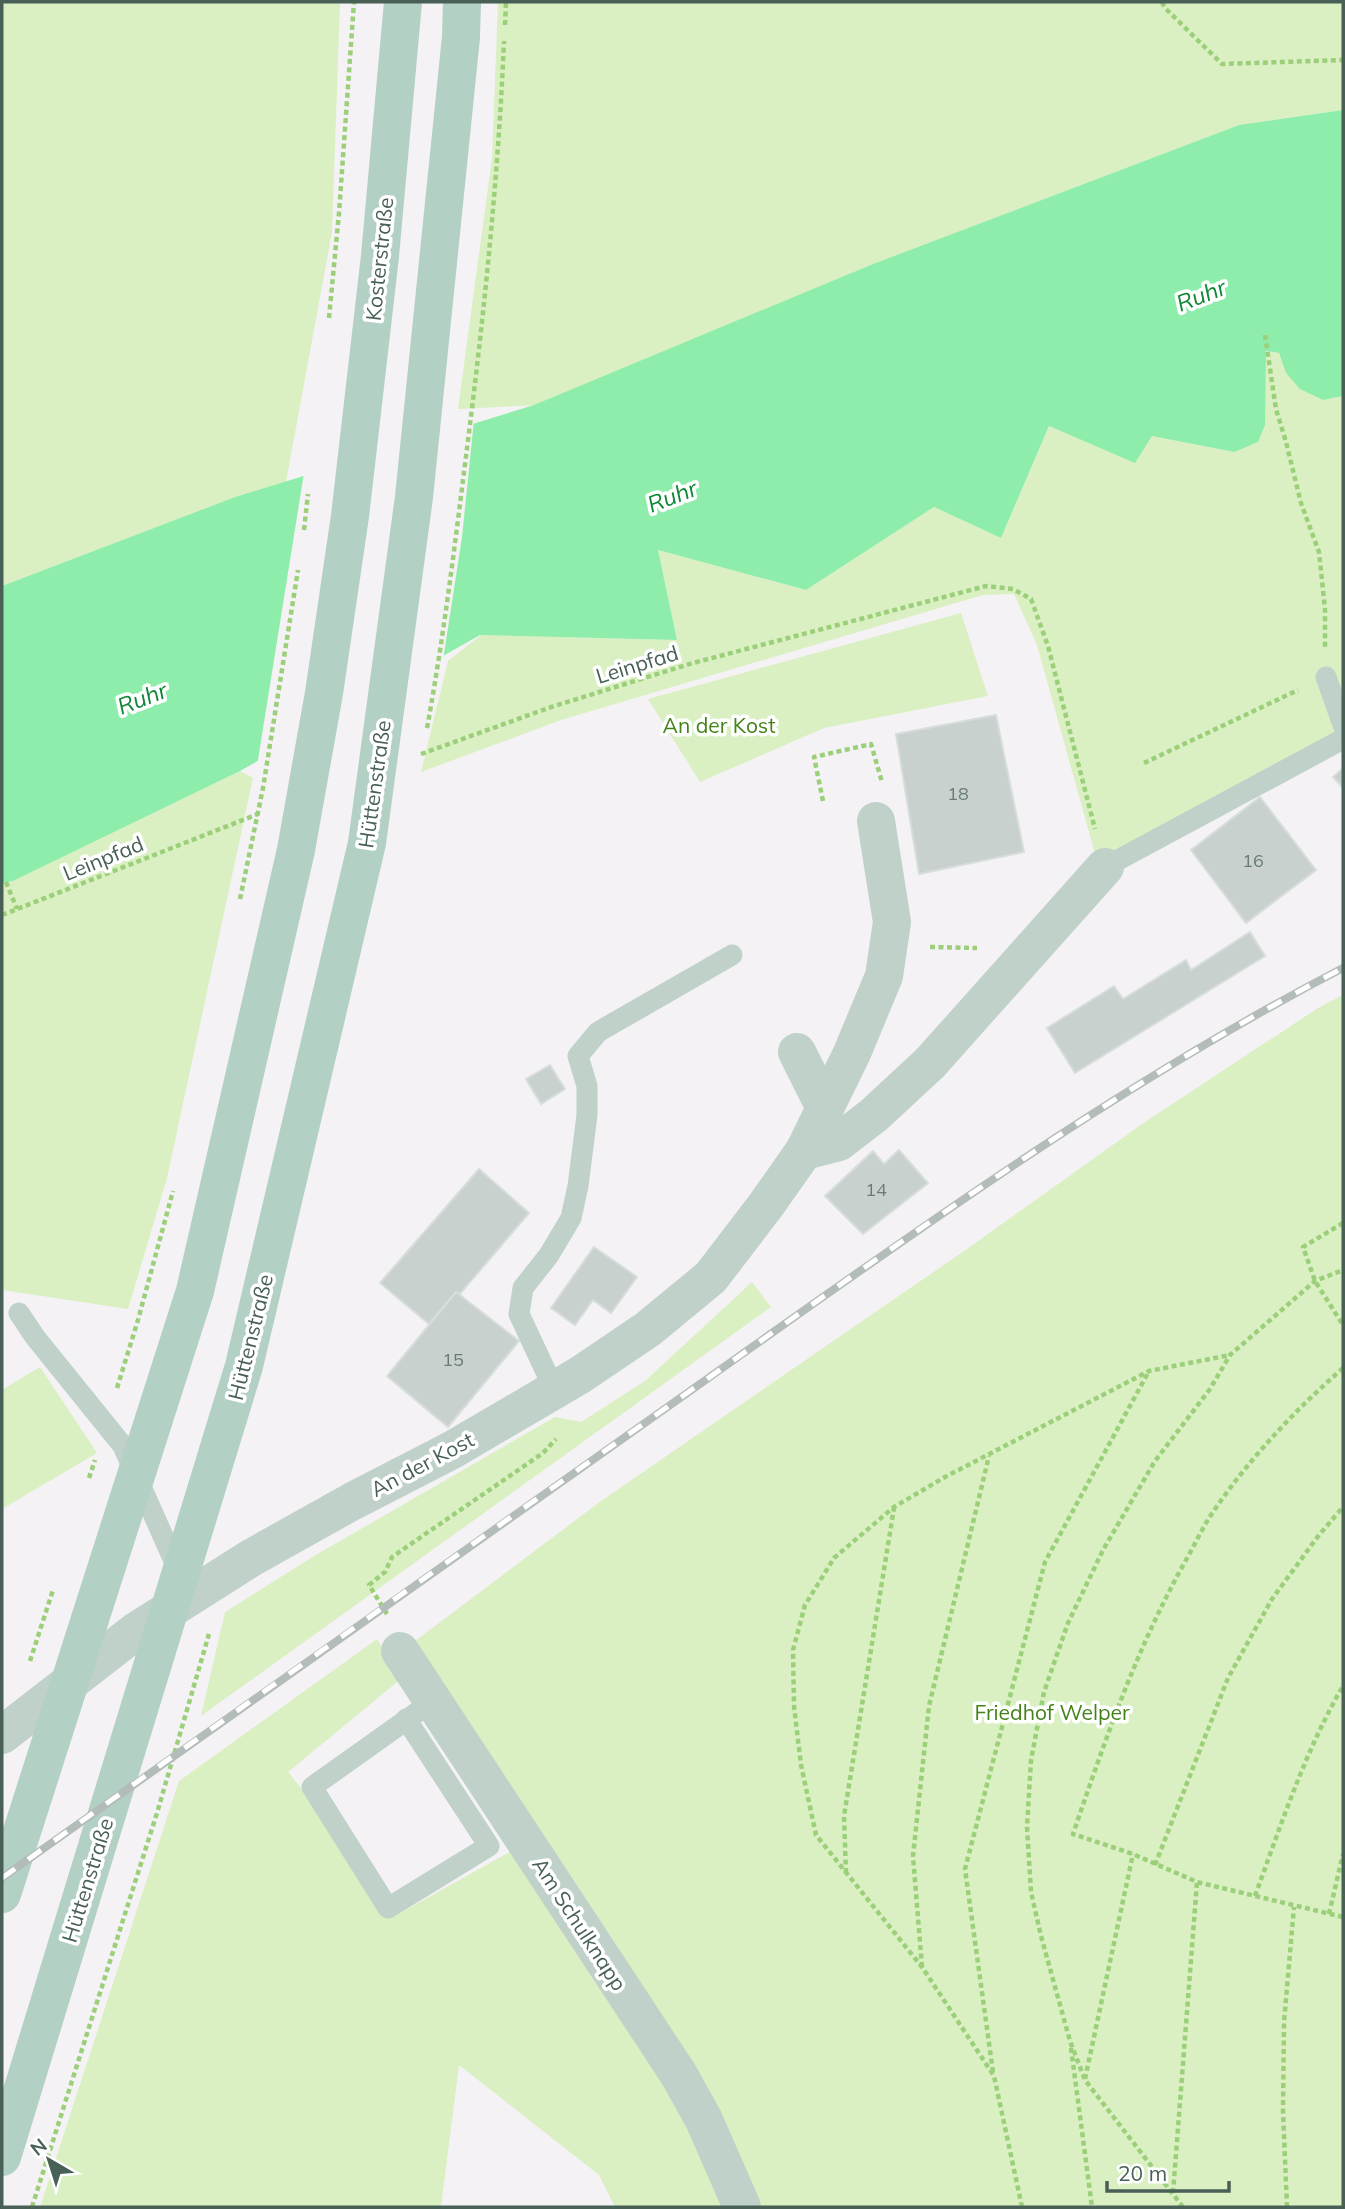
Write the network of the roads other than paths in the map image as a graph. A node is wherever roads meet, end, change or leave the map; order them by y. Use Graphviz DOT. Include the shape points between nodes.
graph roads {
  1 [pos="403,2"];
  2 [pos="462,2"];
  3 [pos="1326,677"];
  4 [pos="1343,724"];
  5 [pos="1343,739"];
  6 [pos="876,821"];
  7 [pos="1105,867"];
  8 [pos="732,956"];
  9 [pos="797,1052"];
  10 [pos="825,1108"];
  11 [pos="804,1151"];
  12 [pos="19,1313"];
  13 [pos="554,1389"];
  14 [pos="190,1597"];
  15 [pos="400,1651"];
  16 [pos="419,1710"];
  17 [pos="2,1735"];
  18 [pos="2,1894"];
  19 [pos="2,2157"];
  20 [pos="742,2207"];
  1 -- 18 [label="main road, Kosterstraße" via="350,516 296,850 195,1291"];
  2 -- 19 [label="main road, Hüttenstraße" via="414,497 367,843 244,1366"];
  3 -- 4 [label="lane"];
  5 -- 7 [label="lane"];
  6 -- 10 [label="street, An der Kost" via="892,922 884,976"];
  7 -- 11 [label="street" via="930,1063 839,1142"];
  8 -- 13 [label="lane" via="598,1032 578,1056 587,1086 587,1115 571,1218 523,1288 519,1314"];
  9 -- 10 [label="street"];
  10 -- 11 [label="street, An der Kost"];
  11 -- 13 [label="street, An der Kost" via="711,1278 648,1329"];
  12 -- 14 [label="lane" via="123,1446"];
  13 -- 14 [label="street, An der Kost" via="452,1450 262,1551"];
  14 -- 17 [label="street, An der Kost" via="136,1631"];
  15 -- 16 [label="street, Am Schulknapp"];
  16 -- 16 [label="lane" via="312,1787 388,1908 489,1846"];
  16 -- 20 [label="street, Am Schulknapp" via="679,2076"];
}
